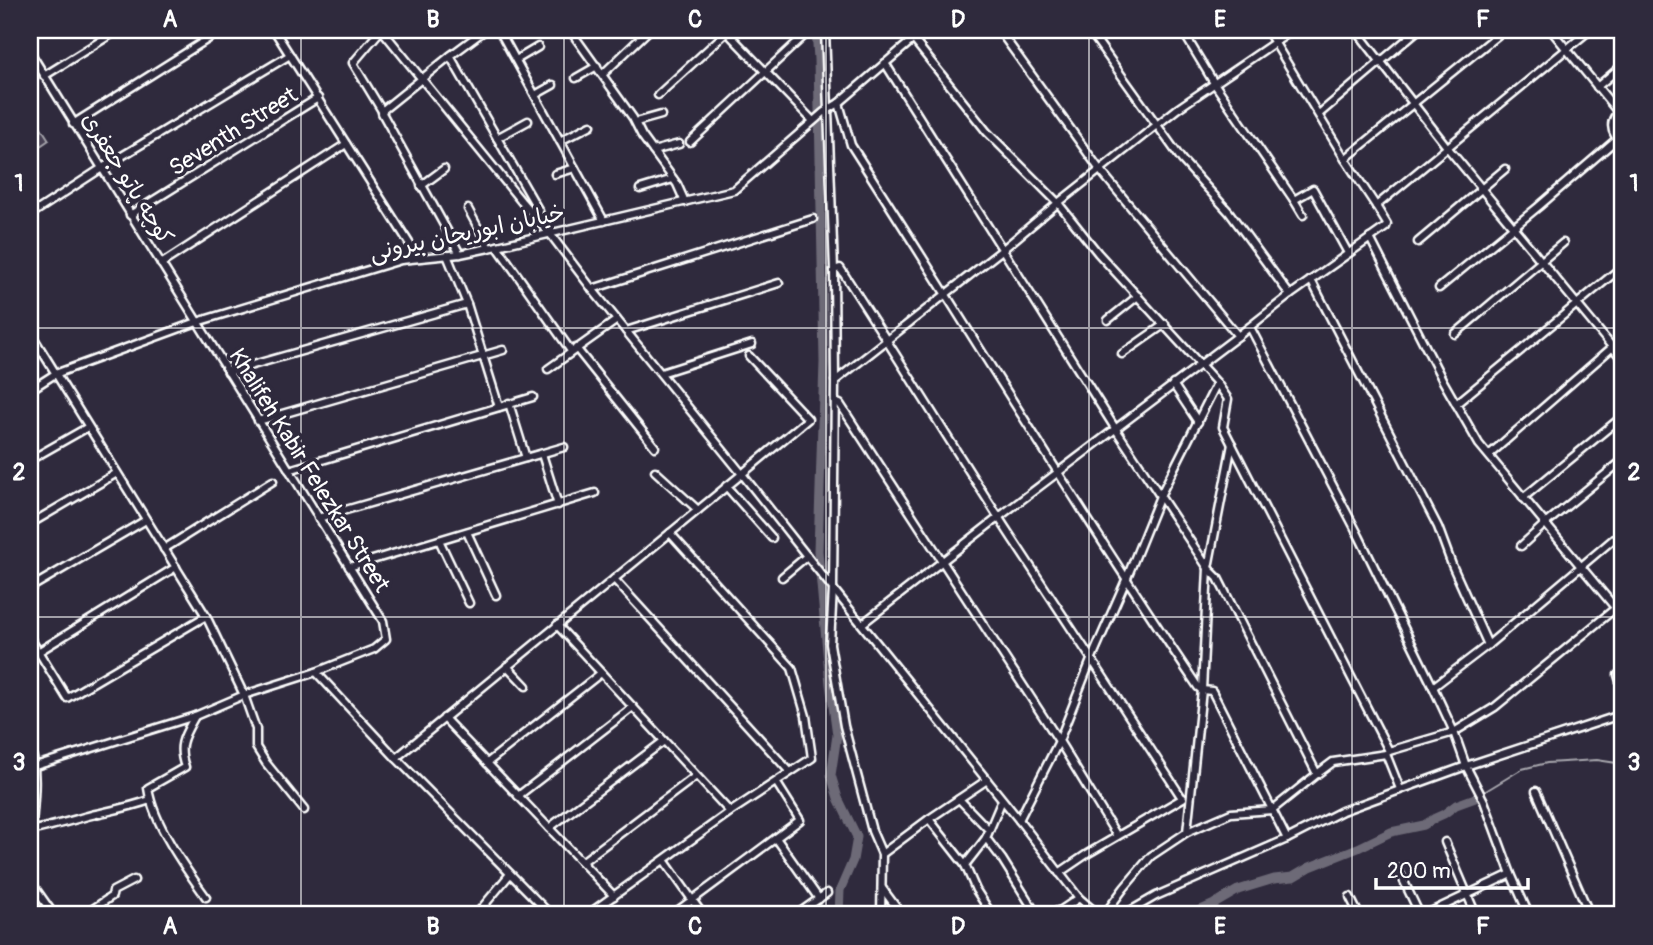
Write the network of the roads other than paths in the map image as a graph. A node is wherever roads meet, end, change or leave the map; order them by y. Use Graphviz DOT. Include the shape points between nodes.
graph roads {
  1 [pos="118,30"];
  2 [pos="222,30"];
  3 [pos="274,30"];
  4 [pos="382,30"];
  5 [pos="469,30"];
  6 [pos="485,30"];
  7 [pos="499,30"];
  8 [pos="570,30"];
  9 [pos="649,30"];
  10 [pos="727,30"];
  11 [pos="825,30"];
  12 [pos="924,30"];
  13 [pos="999,30"];
  14 [pos="1090,30"];
  15 [pos="1182,30"];
  16 [pos="1267,30"];
  17 [pos="1293,30"];
  18 [pos="1356,30"];
  19 [pos="1418,30"];
  20 [pos="1504,30"];
  21 [pos="1551,30"];
  22 [pos="1591,30"];
  23 [pos="806,34"];
  24 [pos="474,37"];
  25 [pos="913,39"];
  26 [pos="1275,42"];
  27 [pos="538,47"];
  28 [pos="1567,49"];
  29 [pos="30,52"];
  30 [pos="290,55"];
  31 [pos="450,56"];
  32 [pos="516,60"];
  33 [pos="1380,62"];
  34 [pos="885,63"];
  35 [pos="1623,65"];
  36 [pos="597,66"];
  37 [pos="765,72"];
  38 [pos="603,74"];
  39 [pos="44,76"];
  40 [pos="576,78"];
  41 [pos="421,79"];
  42 [pos="1214,83"];
  43 [pos="553,85"];
  44 [pos="1597,87"];
  45 [pos="658,94"];
  46 [pos="535,95"];
  47 [pos="318,98"];
  48 [pos="839,103"];
  49 [pos="1412,104"];
  50 [pos="1621,110"];
  51 [pos="382,111"];
  52 [pos="826,111"];
  53 [pos="661,114"];
  54 [pos="1319,114"];
  55 [pos="815,120"];
  56 [pos="528,121"];
  57 [pos="636,122"];
  58 [pos="74,124"];
  59 [pos="592,125"];
  60 [pos="1156,125"];
  61 [pos="497,138"];
  62 [pos="560,141"];
  63 [pos="1620,141"];
  64 [pos="690,142"];
  65 [pos="346,144"];
  66 [pos="679,144"];
  67 [pos="1447,147"];
  68 [pos="653,151"];
  69 [pos="1345,159"];
  70 [pos="102,168"];
  71 [pos="575,168"];
  72 [pos="444,169"];
  73 [pos="1506,169"];
  74 [pos="1100,170"];
  75 [pos="555,174"];
  76 [pos="673,178"];
  77 [pos="421,186"];
  78 [pos="640,188"];
  79 [pos="1482,190"];
  80 [pos="1294,200"];
  81 [pos="685,202"];
  82 [pos="1058,202"];
  83 [pos="1376,206"];
  84 [pos="468,209"];
  85 [pos="30,215"];
  86 [pos="130,215"];
  87 [pos="535,215"];
  88 [pos="1303,215"];
  89 [pos="813,219"];
  90 [pos="604,221"];
  91 [pos="1513,227"];
  92 [pos="551,235"];
  93 [pos="1370,238"];
  94 [pos="1418,242"];
  95 [pos="1563,243"];
  96 [pos="497,246"];
  97 [pos="489,248"];
  98 [pos="1002,250"];
  99 [pos="1348,253"];
  100 [pos="460,254"];
  101 [pos="447,255"];
  102 [pos="418,257"];
  103 [pos="1541,261"];
  104 [pos="160,264"];
  105 [pos="1623,266"];
  106 [pos="834,270"];
  107 [pos="1311,280"];
  108 [pos="779,283"];
  109 [pos="1439,288"];
  110 [pos="592,289"];
  111 [pos="946,294"];
  112 [pos="1290,295"];
  113 [pos="1138,296"];
  114 [pos="467,304"];
  115 [pos="1577,305"];
  116 [pos="617,320"];
  117 [pos="1108,320"];
  118 [pos="197,322"];
  119 [pos="1165,324"];
  120 [pos="1250,327"];
  121 [pos="626,331"];
  122 [pos="30,332"];
  123 [pos="1455,334"];
  124 [pos="1238,336"];
  125 [pos="1623,338"];
  126 [pos="888,340"];
  127 [pos="752,344"];
  128 [pos="1612,347"];
  129 [pos="503,350"];
  130 [pos="573,350"];
  131 [pos="1122,354"];
  132 [pos="483,355"];
  133 [pos="749,356"];
  134 [pos="1623,360"];
  135 [pos="1200,363"];
  136 [pos="548,369"];
  137 [pos="228,372"];
  138 [pos="661,373"];
  139 [pos="55,374"];
  140 [pos="835,381"];
  141 [pos="1217,383"];
  142 [pos="1173,384"];
  143 [pos="30,390"];
  144 [pos="533,397"];
  145 [pos="835,402"];
  146 [pos="509,404"];
  147 [pos="1456,404"];
  148 [pos="499,407"];
  149 [pos="1623,416"];
  150 [pos="258,421"];
  151 [pos="1198,422"];
  152 [pos="88,427"];
  153 [pos="1115,428"];
  154 [pos="1232,444"];
  155 [pos="564,447"];
  156 [pos="656,447"];
  157 [pos="542,454"];
  158 [pos="1489,455"];
  159 [pos="526,458"];
  160 [pos="30,460"];
  161 [pos="1623,460"];
  162 [pos="289,470"];
  163 [pos="655,471"];
  164 [pos="1057,472"];
  165 [pos="117,473"];
  166 [pos="742,474"];
  167 [pos="273,481"];
  168 [pos="726,486"];
  169 [pos="595,493"];
  170 [pos="1160,496"];
  171 [pos="1522,498"];
  172 [pos="558,505"];
  173 [pos="698,510"];
  174 [pos="999,517"];
  175 [pos="318,518"];
  176 [pos="146,520"];
  177 [pos="30,524"];
  178 [pos="1545,524"];
  179 [pos="1623,531"];
  180 [pos="467,532"];
  181 [pos="670,533"];
  182 [pos="772,538"];
  183 [pos="439,540"];
  184 [pos="1521,546"];
  185 [pos="164,549"];
  186 [pos="807,556"];
  187 [pos="942,562"];
  188 [pos="176,567"];
  189 [pos="349,567"];
  190 [pos="1580,567"];
  191 [pos="1208,568"];
  192 [pos="782,577"];
  193 [pos="614,579"];
  194 [pos="1126,580"];
  195 [pos="30,588"];
  196 [pos="834,588"];
  197 [pos="496,595"];
  198 [pos="1623,602"];
  199 [pos="469,603"];
  200 [pos="1616,608"];
  201 [pos="206,616"];
  202 [pos="1623,617"];
  203 [pos="862,624"];
  204 [pos="557,625"];
  205 [pos="30,638"];
  206 [pos="1488,645"];
  207 [pos="38,652"];
  208 [pos="1090,660"];
  209 [pos="507,666"];
  210 [pos="1623,671"];
  211 [pos="316,672"];
  212 [pos="601,673"];
  213 [pos="526,686"];
  214 [pos="1433,687"];
  215 [pos="1202,690"];
  216 [pos="1623,692"];
  217 [pos="244,695"];
  218 [pos="633,708"];
  219 [pos="1623,714"];
  220 [pos="195,716"];
  221 [pos="444,718"];
  222 [pos="1454,732"];
  223 [pos="664,741"];
  224 [pos="1059,741"];
  225 [pos="30,750"];
  226 [pos="1388,752"];
  227 [pos="396,758"];
  228 [pos="487,763"];
  229 [pos="1466,766"];
  230 [pos="32,767"];
  231 [pos="790,772"];
  232 [pos="1317,774"];
  233 [pos="696,776"];
  234 [pos="987,780"];
  235 [pos="776,782"];
  236 [pos="1400,789"];
  237 [pos="1536,791"];
  238 [pos="1191,794"];
  239 [pos="518,796"];
  240 [pos="1182,798"];
  241 [pos="959,799"];
  242 [pos="150,800"];
  243 [pos="1002,800"];
  244 [pos="304,810"];
  245 [pos="1272,810"];
  246 [pos="730,812"];
  247 [pos="929,819"];
  248 [pos="1019,820"];
  249 [pos="549,828"];
  250 [pos="989,830"];
  251 [pos="30,831"];
  252 [pos="1187,832"];
  253 [pos="1117,836"];
  254 [pos="776,838"];
  255 [pos="986,838"];
  256 [pos="1287,839"];
  257 [pos="1445,842"];
  258 [pos="881,854"];
  259 [pos="664,860"];
  260 [pos="582,862"];
  261 [pos="965,865"];
  262 [pos="1398,869"];
  263 [pos="1059,873"];
  264 [pos="510,874"];
  265 [pos="1511,874"];
  266 [pos="134,880"];
  267 [pos="30,881"];
  268 [pos="881,887"];
  269 [pos="827,893"];
  270 [pos="1467,894"];
  271 [pos="614,896"];
  272 [pos="206,897"];
  273 [pos="1350,897"];
  274 [pos="1079,898"];
  275 [pos="819,899"];
  276 [pos="693,900"];
  277 [pos="541,905"];
  278 [pos="54,915"];
  279 [pos="84,915"];
  280 [pos="476,915"];
  281 [pos="530,915"];
  282 [pos="551,915"];
  283 [pos="587,915"];
  284 [pos="672,915"];
  285 [pos="703,915"];
  286 [pos="796,915"];
  287 [pos="881,915"];
  288 [pos="902,915"];
  289 [pos="992,915"];
  290 [pos="1038,915"];
  291 [pos="1044,915"];
  292 [pos="1101,915"];
  293 [pos="1123,915"];
  294 [pos="1359,915"];
  295 [pos="1422,915"];
  296 [pos="1476,915"];
  297 [pos="1529,915"];
  298 [pos="1590,915"];
  1 -- 39 [label="street"];
  2 -- 58 [label="street"];
  3 -- 30 [label="street"];
  4 -- 41 [label="street"];
  4 -- 51 [label="street" via="353,63"];
  5 -- 24 [label="street"];
  6 -- 24 [label="street"];
  7 -- 32 [label="street"];
  8 -- 36 [label="street"];
  9 -- 38 [label="street"];
  10 -- 37 [label="street"];
  10 -- 45 [label="street"];
  11 -- 52 [label="street"];
  12 -- 25 [label="street, خیابان ابوریحان بیرونی"];
  13 -- 74 [label="street"];
  14 -- 60 [label="street"];
  15 -- 42 [label="street"];
  16 -- 26 [label="street"];
  17 -- 26 [label="street"];
  18 -- 33 [label="street"];
  19 -- 33 [label="street"];
  20 -- 49 [label="street"];
  21 -- 28 [label="street"];
  22 -- 28 [label="street"];
  23 -- 37 [label="street"];
  24 -- 31 [label="street"];
  25 -- 34 [label="street, خیابان ابوریحان بیرونی"];
  25 -- 82 [label="street" via="987,132"];
  26 -- 42 [label="street"];
  26 -- 54 [label="street"];
  27 -- 32 [label="street"];
  28 -- 44 [label="street"];
  28 -- 67 [label="street"];
  29 -- 39 [label="street, کوچه پاتو جعفری"];
  30 -- 47 [label="street"];
  30 -- 70 [label="street"];
  31 -- 41 [label="street"];
  31 -- 61 [label="street"];
  32 -- 46 [label="street"];
  33 -- 49 [label="street"];
  33 -- 54 [label="street"];
  34 -- 48 [label="street, خیابان ابوریحان بیرونی"];
  34 -- 98 [label="street"];
  35 -- 44 [label="street"];
  36 -- 38 [label="street"];
  36 -- 40 [label="street"];
  37 -- 55 [label="street"];
  37 -- 64 [label="street"];
  38 -- 57 [label="street"];
  39 -- 58 [label="street, کوچه پاتو جعفری"];
  41 -- 51 [label="street"];
  41 -- 87 [label="street"];
  42 -- 60 [label="street"];
  42 -- 80 [label="street"];
  43 -- 46 [label="street"];
  44 -- 50 [label="street"];
  46 -- 62 [label="street"];
  47 -- 65 [label="street"];
  47 -- 86 [label="street, Seventh Street"];
  48 -- 52 [label="street, خیابان ابوریحان بیرونی"];
  48 -- 111 [label="street" via="851,145"];
  49 -- 67 [label="street"];
  49 -- 69 [label="street"];
  50 -- 63 [label="street" via="1612,126"];
  51 -- 77 [label="street"];
  52 -- 55 [label="street, خیابان ابوریحان بیرونی"];
  52 -- 106 [label="street"];
  53 -- 57 [label="street"];
  54 -- 69 [label="street"];
  55 -- 81 [label="street, خیابان ابوریحان بیرونی" via="734,190"];
  56 -- 61 [label="street"];
  57 -- 68 [label="street"];
  58 -- 70 [label="street, کوچه پاتو جعفری"];
  59 -- 62 [label="street"];
  60 -- 74 [label="street"];
  60 -- 112 [label="street"];
  61 -- 87 [label="street" via="539,211"];
  62 -- 71 [label="street"];
  63 -- 91 [label="street"];
  65 -- 102 [label="street"];
  65 -- 104 [label="street"];
  66 -- 68 [label="street"];
  67 -- 79 [label="street"];
  67 -- 83 [label="street"];
  68 -- 76 [label="street"];
  69 -- 83 [label="street"];
  70 -- 85 [label="street"];
  70 -- 86 [label="street, کوچه پاتو جعفری"];
  71 -- 75 [label="street"];
  71 -- 90 [label="street"];
  72 -- 77 [label="street"];
  73 -- 79 [label="street"];
  74 -- 82 [label="street"];
  74 -- 124 [label="street"];
  76 -- 78 [label="street"];
  76 -- 81 [label="street"];
  77 -- 100 [label="street"];
  79 -- 91 [label="street"];
  79 -- 94 [label="street"];
  80 -- 88 [label="street"];
  80 -- 99 [label="street" via="1313,189"];
  81 -- 90 [label="street, خیابان ابوریحان بیرونی"];
  82 -- 98 [label="street"];
  82 -- 113 [label="street"];
  83 -- 93 [label="street" via="1387,225"];
  84 -- 97 [label="street"];
  86 -- 104 [label="street, کوچه پاتو جعفری"];
  87 -- 92 [label="street"];
  89 -- 110 [label="street"];
  90 -- 92 [label="street, خیابان ابوریحان بیرونی"];
  91 -- 103 [label="street"];
  91 -- 109 [label="street"];
  92 -- 96 [label="street, خیابان ابوریحان بیرونی"];
  92 -- 110 [label="street"];
  93 -- 99 [label="street"];
  93 -- 147 [label="street"];
  95 -- 103 [label="street"];
  96 -- 97 [label="street, خیابان ابوریحان بیرونی"];
  96 -- 130 [label="street"];
  97 -- 100 [label="street, خیابان ابوریحان بیرونی"];
  98 -- 111 [label="street"];
  98 -- 153 [label="street"];
  99 -- 107 [label="street"];
  100 -- 101 [label="street, خیابان ابوریحان بیرونی"];
  101 -- 102 [label="street, خیابان ابوریحان بیرونی"];
  101 -- 114 [label="street"];
  102 -- 118 [label="street, خیابان ابوریحان بیرونی"];
  103 -- 115 [label="street"];
  103 -- 123 [label="street"];
  104 -- 118 [label="street, کوچه پاتو جعفری"];
  105 -- 115 [label="street"];
  106 -- 126 [label="street" via="840,268"];
  106 -- 140 [label="street"];
  107 -- 112 [label="street"];
  107 -- 206 [label="street" via="1438,527"];
  108 -- 121 [label="street"];
  110 -- 116 [label="street"];
  111 -- 126 [label="street"];
  111 -- 164 [label="street"];
  112 -- 120 [label="street"];
  113 -- 117 [label="street"];
  113 -- 119 [label="street"];
  114 -- 132 [label="street"];
  114 -- 137 [label="street"];
  115 -- 128 [label="street"];
  115 -- 147 [label="street"];
  116 -- 121 [label="street"];
  116 -- 130 [label="street"];
  118 -- 137 [label="street, Khalifeh Kabir Felezkar Street"];
  118 -- 139 [label="street, خیابان ابوریحان بیرونی"];
  119 -- 131 [label="street"];
  119 -- 135 [label="street"];
  120 -- 124 [label="street"];
  120 -- 214 [label="street"];
  121 -- 138 [label="street"];
  122 -- 139 [label="street"];
  124 -- 135 [label="street"];
  125 -- 128 [label="street"];
  126 -- 140 [label="street"];
  126 -- 174 [label="street"];
  127 -- 138 [label="street"];
  128 -- 134 [label="street"];
  128 -- 158 [label="street"];
  129 -- 132 [label="street"];
  130 -- 136 [label="street"];
  130 -- 156 [label="street"];
  132 -- 148 [label="street"];
  132 -- 150 [label="street"];
  133 -- 166 [label="street" via="808,419"];
  135 -- 141 [label="street"];
  135 -- 142 [label="street"];
  137 -- 150 [label="street, Khalifeh Kabir Felezkar Street"];
  138 -- 166 [label="street"];
  139 -- 143 [label="street, خیابان ابوریحان بیرونی"];
  139 -- 152 [label="street"];
  140 -- 145 [label="street"];
  141 -- 151 [label="street"];
  141 -- 154 [label="street" via="1228,399 1223,427"];
  142 -- 151 [label="street"];
  142 -- 153 [label="street"];
  144 -- 146 [label="street"];
  145 -- 187 [label="street"];
  145 -- 196 [label="street"];
  146 -- 148 [label="street"];
  146 -- 159 [label="street"];
  147 -- 158 [label="street"];
  148 -- 162 [label="street"];
  149 -- 171 [label="street"];
  150 -- 162 [label="street, Khalifeh Kabir Felezkar Street"];
  151 -- 170 [label="street"];
  152 -- 160 [label="street"];
  152 -- 165 [label="street"];
  153 -- 164 [label="street"];
  153 -- 170 [label="street"];
  154 -- 191 [label="street"];
  154 -- 226 [label="street"];
  155 -- 157 [label="street"];
  157 -- 159 [label="street"];
  157 -- 172 [label="street"];
  158 -- 171 [label="street"];
  159 -- 175 [label="street"];
  161 -- 178 [label="street"];
  162 -- 175 [label="street, Khalifeh Kabir Felezkar Street"];
  163 -- 173 [label="street"];
  164 -- 174 [label="street"];
  164 -- 194 [label="street"];
  165 -- 176 [label="street"];
  165 -- 177 [label="street"];
  166 -- 168 [label="street"];
  166 -- 186 [label="street"];
  167 -- 185 [label="street"];
  168 -- 173 [label="street"];
  168 -- 182 [label="street"];
  169 -- 172 [label="street"];
  170 -- 191 [label="street"];
  170 -- 194 [label="street"];
  171 -- 178 [label="street"];
  172 -- 180 [label="street"];
  173 -- 181 [label="street"];
  174 -- 187 [label="street"];
  174 -- 208 [label="street"];
  175 -- 189 [label="street, Khalifeh Kabir Felezkar Street"];
  176 -- 185 [label="street"];
  176 -- 195 [label="street"];
  178 -- 184 [label="street"];
  178 -- 190 [label="street"];
  179 -- 190 [label="street"];
  180 -- 183 [label="street"];
  180 -- 197 [label="street"];
  181 -- 193 [label="street"];
  181 -- 231 [label="street" via="792,668 813,758"];
  183 -- 189 [label="street"];
  183 -- 199 [label="street"];
  185 -- 188 [label="street"];
  186 -- 192 [label="street"];
  186 -- 196 [label="street"];
  187 -- 203 [label="street"];
  187 -- 224 [label="street"];
  188 -- 201 [label="street"];
  188 -- 207 [label="street"];
  189 -- 211 [label="street, Khalifeh Kabir Felezkar Street" via="383,621 386,639 374,649"];
  190 -- 200 [label="street"];
  190 -- 206 [label="street"];
  191 -- 215 [label="street"];
  191 -- 232 [label="street" via="1218,578"];
  193 -- 204 [label="street"];
  193 -- 231 [label="street"];
  194 -- 208 [label="street"];
  194 -- 215 [label="street"];
  196 -- 203 [label="street"];
  196 -- 258 [label="street" via="830,644 844,726"];
  198 -- 200 [label="street"];
  200 -- 202 [label="street"];
  200 -- 222 [label="street" via="1495,707"];
  201 -- 207 [label="street" via="67,698"];
  201 -- 217 [label="street"];
  203 -- 234 [label="street"];
  204 -- 209 [label="street"];
  204 -- 212 [label="street"];
  205 -- 207 [label="street"];
  206 -- 214 [label="street"];
  208 -- 224 [label="street"];
  208 -- 240 [label="street"];
  209 -- 213 [label="street"];
  209 -- 221 [label="street"];
  210 -- 216 [label="street" via="1618,676"];
  211 -- 217 [label="street"];
  211 -- 227 [label="street"];
  212 -- 218 [label="street"];
  212 -- 228 [label="street"];
  214 -- 222 [label="street"];
  215 -- 238 [label="street"];
  215 -- 245 [label="street" via="1212,691"];
  217 -- 220 [label="street"];
  217 -- 244 [label="street" via="256,729 256,747"];
  218 -- 223 [label="street"];
  218 -- 239 [label="street"];
  219 -- 229 [label="street"];
  220 -- 230 [label="street"];
  220 -- 242 [label="street" via="180,753 185,767 148,788"];
  221 -- 227 [label="street"];
  221 -- 228 [label="street"];
  222 -- 226 [label="street"];
  222 -- 229 [label="street"];
  223 -- 233 [label="street"];
  223 -- 249 [label="street"];
  224 -- 248 [label="street"];
  224 -- 253 [label="street"];
  225 -- 230 [label="highway"];
  226 -- 232 [label="street" via="1333,762"];
  226 -- 236 [label="street"];
  227 -- 264 [label="street"];
  228 -- 239 [label="street"];
  229 -- 236 [label="street"];
  229 -- 265 [label="street"];
  230 -- 251 [label="highway"];
  231 -- 235 [label="street"];
  232 -- 245 [label="street"];
  233 -- 246 [label="street"];
  233 -- 260 [label="street"];
  234 -- 241 [label="street"];
  234 -- 243 [label="street"];
  235 -- 246 [label="street"];
  235 -- 254 [label="street" via="800,820"];
  236 -- 256 [label="street"];
  237 -- 298 [label="street"];
  238 -- 240 [label="street"];
  238 -- 252 [label="street"];
  239 -- 249 [label="street"];
  240 -- 253 [label="street"];
  241 -- 247 [label="street"];
  241 -- 250 [label="street"];
  242 -- 251 [label="street"];
  242 -- 272 [label="street"];
  243 -- 248 [label="street"];
  243 -- 250 [label="street"];
  245 -- 252 [label="street" via="1231,813"];
  245 -- 256 [label="street"];
  246 -- 259 [label="street"];
  247 -- 258 [label="street"];
  247 -- 261 [label="street"];
  248 -- 263 [label="street"];
  249 -- 260 [label="street"];
  250 -- 255 [label="street"];
  252 -- 292 [label="street" via="1151,856"];
  253 -- 263 [label="street"];
  254 -- 275 [label="street"];
  254 -- 276 [label="street"];
  255 -- 261 [label="street"];
  255 -- 290 [label="street"];
  256 -- 293 [label="street"];
  257 -- 270 [label="street"];
  258 -- 268 [label="street"];
  259 -- 271 [label="street"];
  259 -- 276 [label="street"];
  260 -- 271 [label="street"];
  261 -- 289 [label="street"];
  262 -- 295 [label="street"];
  263 -- 274 [label="street"];
  264 -- 277 [label="street"];
  264 -- 280 [label="street"];
  265 -- 270 [label="street"];
  265 -- 297 [label="street"];
  266 -- 279 [label="street"];
  267 -- 278 [label="street"];
  268 -- 287 [label="street"];
  268 -- 288 [label="street"];
  269 -- 275 [label="street"];
  270 -- 295 [label="street"];
  270 -- 296 [label="street"];
  271 -- 283 [label="street"];
  273 -- 294 [label="street"];
  274 -- 291 [label="street"];
  274 -- 292 [label="street"];
  275 -- 286 [label="street"];
  276 -- 284 [label="street"];
  276 -- 285 [label="street"];
  277 -- 281 [label="street"];
  277 -- 282 [label="street"];
}
